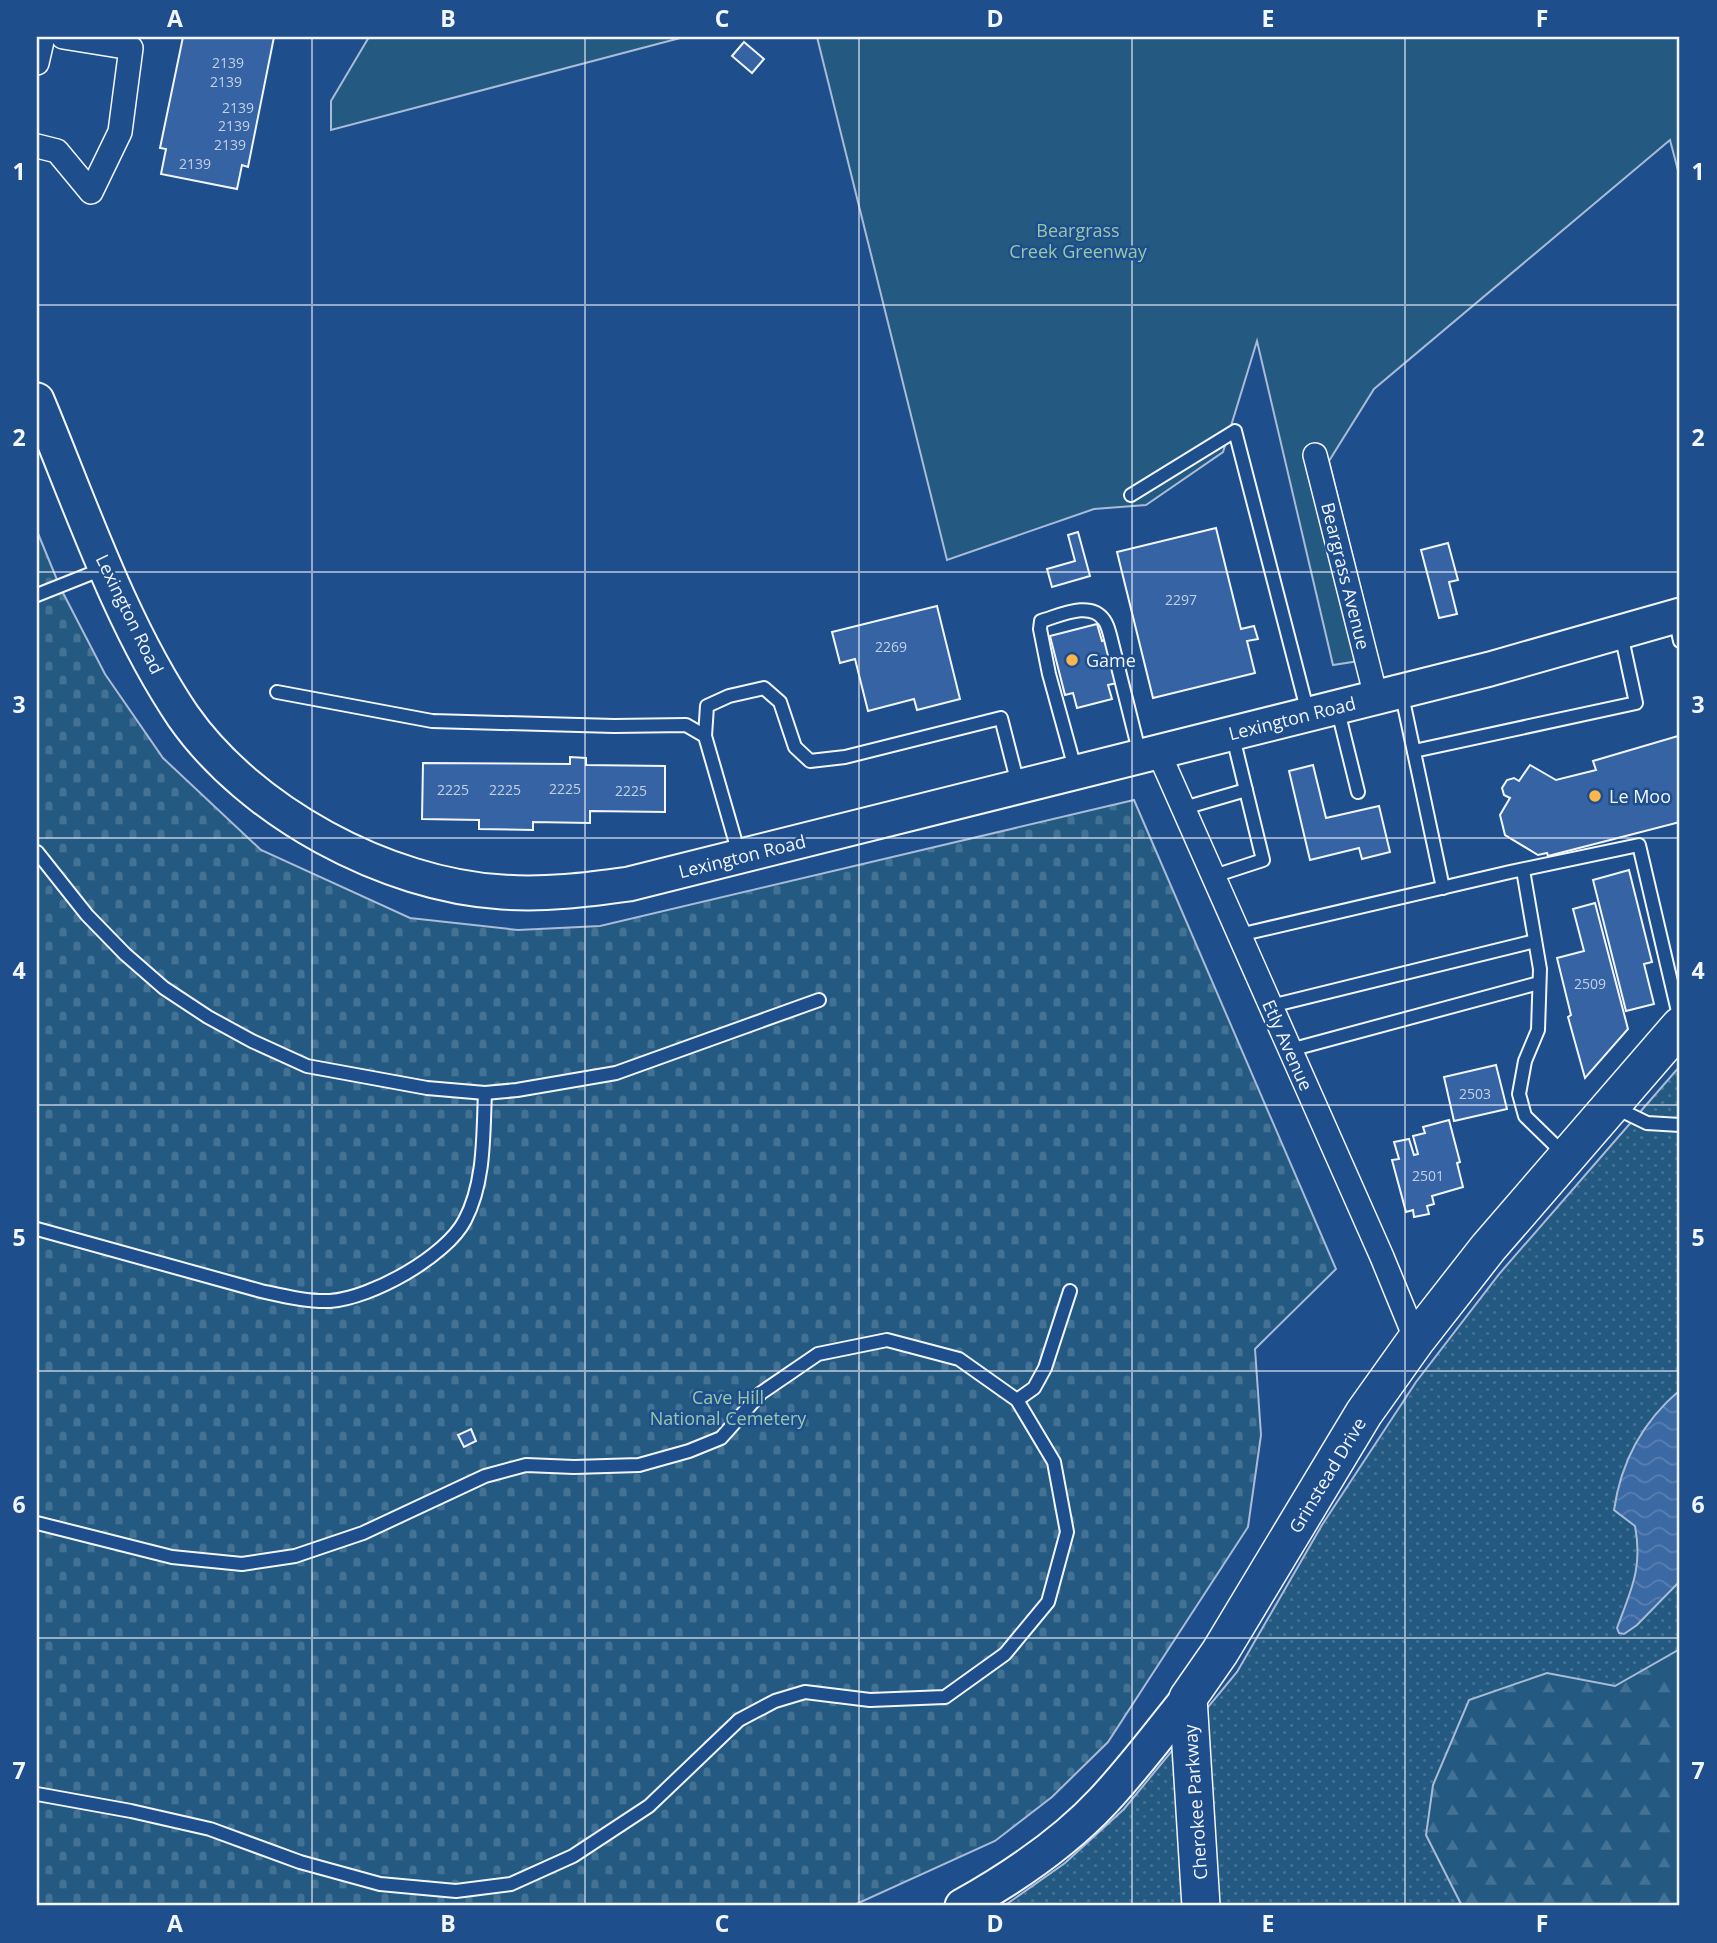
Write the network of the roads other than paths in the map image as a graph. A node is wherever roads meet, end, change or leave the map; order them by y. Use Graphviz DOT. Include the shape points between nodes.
graph roads {
  1 [pos="43,37"];
  2 [pos="63,37"];
  3 [pos="37,63"];
  4 [pos="37,146"];
  5 [pos="37,400"];
  6 [pos="1315,454"];
  7 [pos="1131,495"];
  8 [pos="106,568"];
  9 [pos="37,594"];
  10 [pos="1678,624"];
  11 [pos="1621,632"];
  12 [pos="277,692"];
  13 [pos="1388,694"];
  14 [pos="1323,710"];
  15 [pos="1232,733"];
  16 [pos="705,736"];
  17 [pos="1414,751"];
  18 [pos="1149,753"];
  19 [pos="1076,772"];
  20 [pos="1019,786"];
  21 [pos="1246,790"];
  22 [pos="1358,792"];
  23 [pos="1184,808"];
  24 [pos="37,852"];
  25 [pos="740,856"];
  26 [pos="1523,870"];
  27 [pos="1214,876"];
  28 [pos="1443,888"];
  29 [pos="1239,935"];
  30 [pos="1535,941"];
  31 [pos="1539,982"];
  32 [pos="820,1000"];
  33 [pos="1270,1006"];
  34 [pos="1680,1020"];
  35 [pos="1680,1026"];
  36 [pos="1290,1050"];
  37 [pos="485,1093"];
  38 [pos="1610,1106"];
  39 [pos="1680,1125"];
  40 [pos="1566,1157"];
  41 [pos="37,1229"];
  42 [pos="1070,1291"];
  43 [pos="1416,1340"];
  44 [pos="1017,1400"];
  45 [pos="37,1523"];
  46 [pos="1188,1698"];
  47 [pos="37,1794"];
  48 [pos="962,1906"];
  49 [pos="1201,1906"];
  1 -- 3 [label="street"];
  2 -- 4 [label="street" via="131,48 120,132 90,192 57,151"];
  5 -- 8 [label="main road, Lexington Road"];
  6 -- 13 [label="street, Beargrass Avenue"];
  7 -- 14 [label="lane" via="1235,431"];
  8 -- 9 [label="lane"];
  8 -- 25 [label="main road, Lexington Road" via="142,648 184,717 215,755 297,821 359,854 461,887 555,893 629,884"];
  10 -- 11 [label="main road, Lexington Road"];
  11 -- 13 [label="main road, Lexington Road"];
  11 -- 17 [label="lane" via="1636,703"];
  12 -- 16 [label="lane" via="432,722 686,725"];
  13 -- 14 [label="main road, Lexington Road"];
  13 -- 17 [label="lane"];
  14 -- 15 [label="main road, Lexington Road"];
  14 -- 22 [label="lane"];
  15 -- 18 [label="main road, Lexington Road"];
  15 -- 21 [label="lane"];
  16 -- 20 [label="lane" via="707,706 764,688 779,702 795,747 810,761 845,757 1001,718"];
  16 -- 25 [label="lane"];
  17 -- 28 [label="lane"];
  18 -- 19 [label="main road, Lexington Road"];
  18 -- 19 [label="lane" via="1104,619 1082,610 1041,621 1040,629"];
  18 -- 23 [label="street, Etly Avenue"];
  19 -- 20 [label="main road, Lexington Road"];
  20 -- 25 [label="main road, Lexington Road"];
  21 -- 23 [label="lane"];
  21 -- 27 [label="lane" via="1263,860"];
  23 -- 27 [label="street, Etly Avenue"];
  24 -- 37 [label="lane" via="125,954 164,988 252,1041 307,1066 427,1088"];
  26 -- 28 [label="lane"];
  26 -- 30 [label="lane"];
  26 -- 34 [label="lane" via="1639,845"];
  27 -- 29 [label="street, Etly Avenue"];
  28 -- 29 [label="lane"];
  29 -- 33 [label="street, Etly Avenue"];
  30 -- 31 [label="lane"];
  30 -- 33 [label="lane"];
  31 -- 36 [label="lane"];
  31 -- 40 [label="lane" via="1538,1030 1525,1061 1519,1094 1525,1115"];
  32 -- 37 [label="lane" via="616,1073"];
  33 -- 36 [label="street, Etly Avenue"];
  35 -- 38 [label="main road, Grinstead Drive"];
  36 -- 43 [label="street, Etly Avenue"];
  37 -- 41 [label="lane" via="478,1185 465,1221 440,1251 369,1291 331,1301 297,1298"];
  38 -- 39 [label="lane" via="1647,1123"];
  38 -- 40 [label="main road, Grinstead Drive"];
  40 -- 43 [label="main road, Grinstead Drive"];
  42 -- 44 [label="lane" via="1045,1368 1034,1388"];
  43 -- 46 [label="main road, Grinstead Drive" via="1364,1413"];
  44 -- 45 [label="lane" via="959,1359 887,1340 818,1354 761,1393 721,1438 689,1451 639,1465 526,1465 485,1476 363,1533 295,1556 242,1564 173,1557"];
  44 -- 47 [label="lane" via="1054,1462 1067,1532 1048,1602 1005,1654 945,1697 870,1700 805,1692 775,1701 739,1720 649,1807 573,1856 511,1884 456,1891 380,1884 300,1862 210,1829"];
  46 -- 48 [label="main road, Grinstead Drive" via="1084,1819 1012,1878"];
  46 -- 49 [label="main road, Cherokee Parkway"];
}
